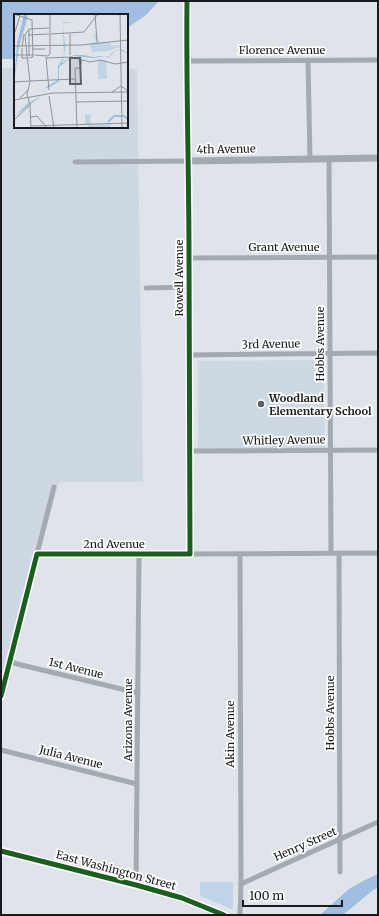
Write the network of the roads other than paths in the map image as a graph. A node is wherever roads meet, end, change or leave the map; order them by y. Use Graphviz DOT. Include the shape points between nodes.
graph roads {
  1 [pos="186,1"];
  2 [pos="308,60"];
  3 [pos="378,60"];
  4 [pos="186,61"];
  5 [pos="378,158"];
  6 [pos="310,159"];
  7 [pos="329,159"];
  8 [pos="188,161"];
  9 [pos="75,162"];
  10 [pos="330,257"];
  11 [pos="378,257"];
  12 [pos="189,258"];
  13 [pos="146,288"];
  14 [pos="189,288"];
  15 [pos="330,354"];
  16 [pos="378,354"];
  17 [pos="189,355"];
  18 [pos="330,450"];
  19 [pos="378,450"];
  20 [pos="190,451"];
  21 [pos="54,487"];
  22 [pos="331,553"];
  23 [pos="339,553"];
  24 [pos="378,553"];
  25 [pos="37,554"];
  26 [pos="190,554"];
  27 [pos="240,554"];
  28 [pos="139,555"];
  29 [pos="10,662"];
  30 [pos="138,693"];
  31 [pos="1,696"];
  32 [pos="1,750"];
  33 [pos="137,784"];
  34 [pos="378,822"];
  35 [pos="340,839"];
  36 [pos="1,851"];
  37 [pos="340,872"];
  38 [pos="241,884"];
  39 [pos="136,885"];
  40 [pos="224,915"];
  41 [pos="240,915"];
  1 -- 4 [label="street, Rowell Avenue"];
  2 -- 3 [label="street, Florence Avenue"];
  2 -- 4 [label="street, Florence Avenue"];
  2 -- 6 [label="street"];
  4 -- 8 [label="street, Rowell Avenue"];
  5 -- 7 [label="street, 4th Avenue"];
  6 -- 7 [label="street, 4th Avenue"];
  6 -- 8 [label="street, 4th Avenue"];
  7 -- 10 [label="street, Hobbs Avenue"];
  8 -- 9 [label="street, 4th Avenue"];
  8 -- 12 [label="street, Rowell Avenue"];
  10 -- 11 [label="street, Grant Avenue"];
  10 -- 12 [label="street, Grant Avenue"];
  10 -- 15 [label="street, Hobbs Avenue"];
  12 -- 14 [label="street, Rowell Avenue"];
  13 -- 14 [label="street"];
  14 -- 17 [label="street, Rowell Avenue"];
  15 -- 16 [label="street, 3rd Avenue"];
  15 -- 17 [label="street, 3rd Avenue"];
  15 -- 18 [label="street, Hobbs Avenue"];
  17 -- 20 [label="street, Rowell Avenue"];
  18 -- 19 [label="street, Whitley Avenue"];
  18 -- 20 [label="street, Whitley Avenue"];
  18 -- 22 [label="street, Hobbs Avenue"];
  20 -- 26 [label="street, Rowell Avenue"];
  21 -- 25 [label="street"];
  22 -- 23 [label="street, 2nd Avenue"];
  22 -- 27 [label="street, 2nd Avenue"];
  23 -- 24 [label="street, 2nd Avenue"];
  23 -- 35 [label="street, Hobbs Avenue"];
  25 -- 28 [label="street, 2nd Avenue"];
  25 -- 29 [label="street"];
  26 -- 27 [label="street, 2nd Avenue"];
  26 -- 28 [label="street, 2nd Avenue"];
  27 -- 38 [label="street, Akin Avenue"];
  28 -- 30 [label="street, Arizona Avenue"];
  29 -- 30 [label="street, 1st Avenue"];
  29 -- 31 [label="street"];
  30 -- 33 [label="street, Arizona Avenue"];
  32 -- 33 [label="street, Julia Avenue"];
  33 -- 39 [label="street, Arizona Avenue"];
  34 -- 35 [label="street, Henry Street"];
  35 -- 37 [label="street, Hobbs Avenue"];
  35 -- 38 [label="street, Henry Street"];
  36 -- 39 [label="street, East Washington Street"];
  38 -- 41 [label="street, Akin Avenue"];
  39 -- 40 [label="street, East Washington Street" via="182,898"];
}
